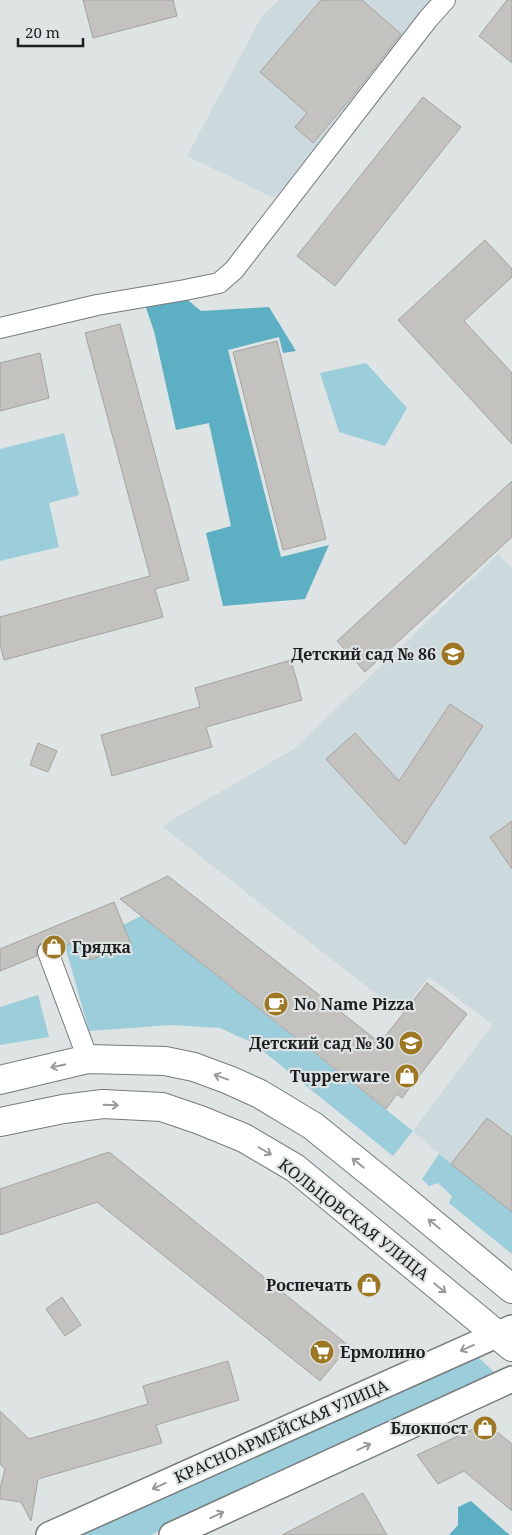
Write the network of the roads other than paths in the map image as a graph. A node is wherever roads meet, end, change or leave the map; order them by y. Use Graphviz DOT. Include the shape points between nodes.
graph roads {
  1 [pos="444,0"];
  2 [pos="0,328"];
  3 [pos="48,952"];
  4 [pos="88,1060"];
  5 [pos="0,1080"];
  6 [pos="0,1122"];
  7 [pos="512,1289"];
  8 [pos="507,1337"];
  9 [pos="512,1379"];
  10 [pos="49,1535"];
  11 [pos="172,1535"];
  1 -- 2 [label="street" via="234,270 218,283 97,305"];
  3 -- 4 [label="street"];
  4 -- 5 [label="main road, one-way"];
  7 -- 4 [label="main road, one-way" via="313,1126 260,1094 194,1067 165,1061"];
  6 -- 8 [label="main road, КОЛЬЦОВСКАЯ УЛИЦА, one-way" via="102,1104 162,1107 244,1138 295,1168"];
  8 -- 10 [label="street, КРАСНОАРМЕЙСКАЯ УЛИЦА, one-way"];
  11 -- 9 [label="street, one-way"];
}
